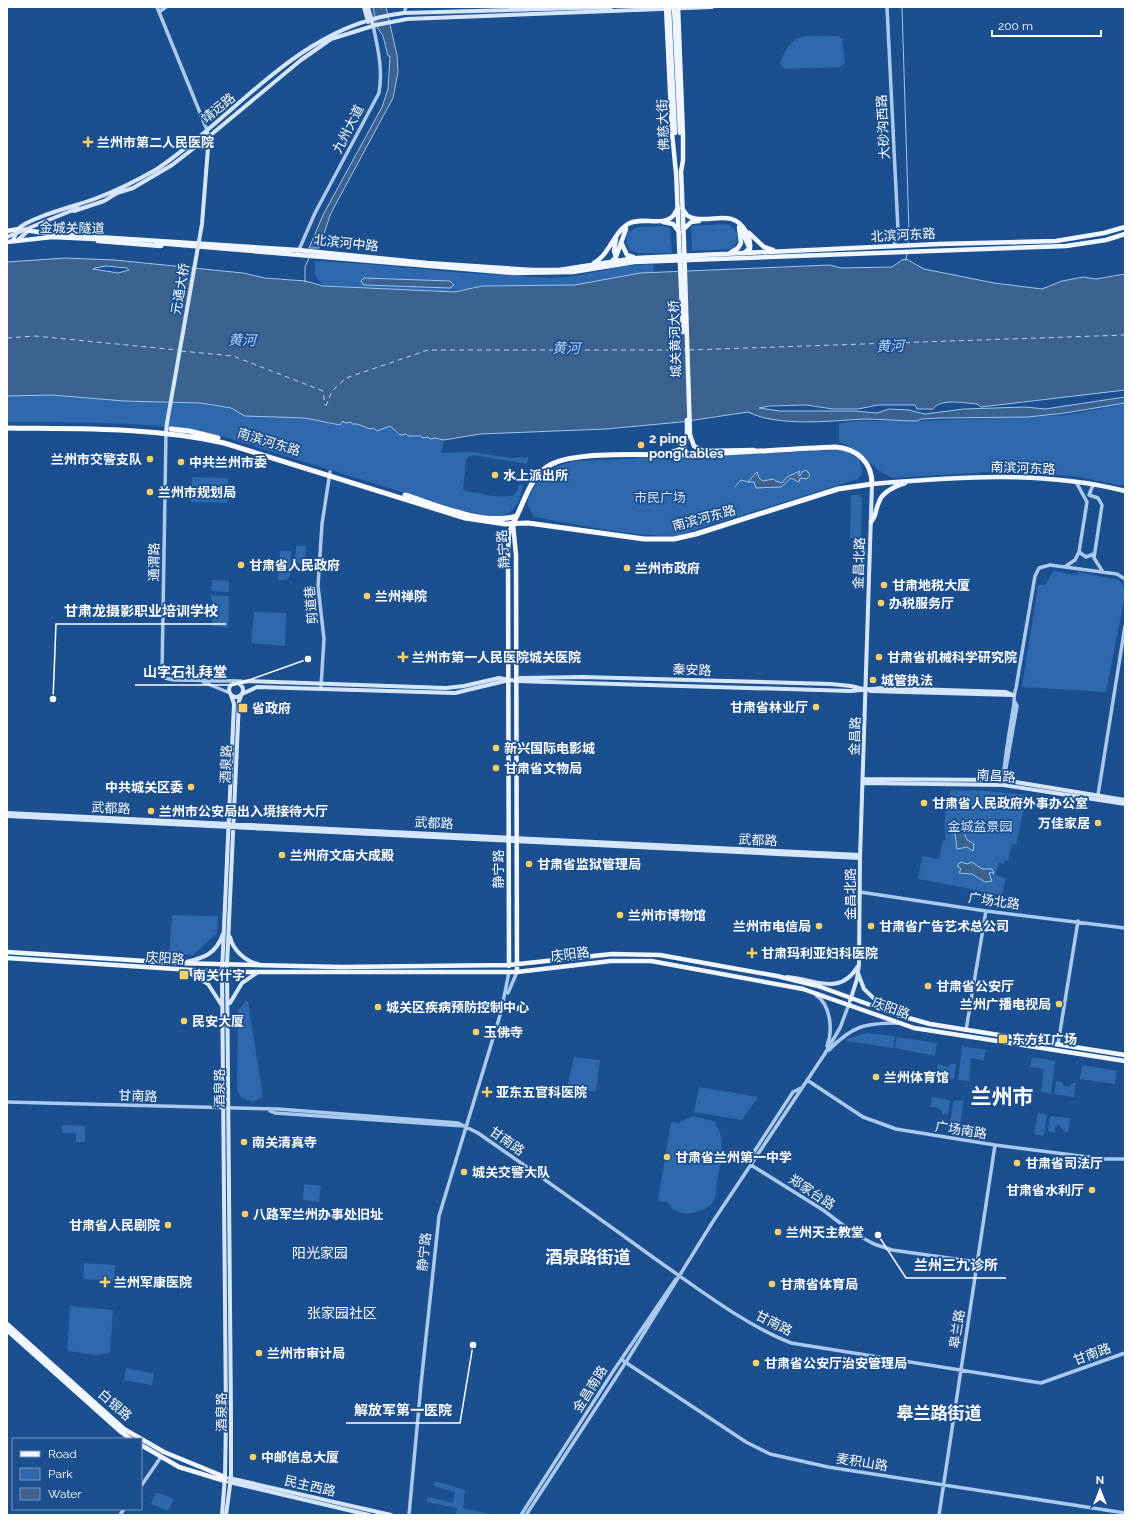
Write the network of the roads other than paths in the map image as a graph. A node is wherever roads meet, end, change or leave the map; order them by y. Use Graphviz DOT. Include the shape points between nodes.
graph roads {
  1 [pos="157,7"];
  2 [pos="166,7"];
  3 [pos="364,7"];
  4 [pos="368,7"];
  5 [pos="406,7"];
  6 [pos="611,7"];
  7 [pos="677,7"];
  8 [pos="712,7"];
  9 [pos="887,7"];
  10 [pos="667,8"];
  11 [pos="159,12"];
  12 [pos="404,13"];
  13 [pos="371,19"];
  14 [pos="372,25"];
  15 [pos="207,130"];
  16 [pos="677,133"];
  17 [pos="208,138"];
  18 [pos="679,172"];
  19 [pos="117,193"];
  20 [pos="680,208"];
  21 [pos="739,227"];
  22 [pos="1125,227"];
  23 [pos="19,229"];
  24 [pos="745,229"];
  25 [pos="29,230"];
  26 [pos="7,231"];
  27 [pos="681,231"];
  28 [pos="1125,234"];
  29 [pos="7,237"];
  30 [pos="19,239"];
  31 [pos="13,240"];
  32 [pos="619,240"];
  33 [pos="7,242"];
  34 [pos="681,242"];
  35 [pos="176,245"];
  36 [pos="894,246"];
  37 [pos="749,249"];
  38 [pos="298,252"];
  39 [pos="781,252"];
  40 [pos="316,253"];
  41 [pos="744,253"];
  42 [pos="754,253"];
  43 [pos="728,254"];
  44 [pos="766,257"];
  45 [pos="636,258"];
  46 [pos="682,258"];
  47 [pos="733,258"];
  48 [pos="618,259"];
  49 [pos="612,261"];
  50 [pos="626,263"];
  51 [pos="583,266"];
  52 [pos="599,267"];
  53 [pos="7,425"];
  54 [pos="7,428"];
  55 [pos="166,428"];
  56 [pos="689,435"];
  57 [pos="764,450"];
  58 [pos="656,455"];
  59 [pos="329,474"];
  60 [pos="907,481"];
  61 [pos="1076,482"];
  62 [pos="872,484"];
  63 [pos="1093,484"];
  64 [pos="1125,491"];
  65 [pos="517,516"];
  66 [pos="871,522"];
  67 [pos="513,523"];
  68 [pos="1079,552"];
  69 [pos="1094,554"];
  70 [pos="1065,566"];
  71 [pos="1102,572"];
  72 [pos="1125,579"];
  73 [pos="1125,626"];
  74 [pos="199,680"];
  75 [pos="509,680"];
  76 [pos="223,681"];
  77 [pos="250,681"];
  78 [pos="516,681"];
  79 [pos="236,683"];
  80 [pos="321,686"];
  81 [pos="866,690"];
  82 [pos="230,694"];
  83 [pos="242,694"];
  84 [pos="1013,695"];
  85 [pos="863,781"];
  86 [pos="1003,783"];
  87 [pos="1098,795"];
  88 [pos="1125,800"];
  89 [pos="1125,804"];
  90 [pos="7,814"];
  91 [pos="228,826"];
  92 [pos="234,826"];
  93 [pos="509,838"];
  94 [pos="516,838"];
  95 [pos="860,857"];
  96 [pos="860,892"];
  97 [pos="986,911"];
  98 [pos="1078,921"];
  99 [pos="1125,928"];
  100 [pos="226,930"];
  101 [pos="7,952"];
  102 [pos="7,958"];
  103 [pos="181,964"];
  104 [pos="517,964"];
  105 [pos="859,964"];
  106 [pos="225,965"];
  107 [pos="509,965"];
  108 [pos="268,966"];
  109 [pos="184,970"];
  110 [pos="222,972"];
  111 [pos="228,972"];
  112 [pos="258,972"];
  113 [pos="510,972"];
  114 [pos="517,972"];
  115 [pos="858,973"];
  116 [pos="777,976"];
  117 [pos="803,989"];
  118 [pos="505,999"];
  119 [pos="850,1001"];
  120 [pos="222,1006"];
  121 [pos="228,1007"];
  122 [pos="887,1011"];
  123 [pos="901,1023"];
  124 [pos="966,1030"];
  125 [pos="1058,1044"];
  126 [pos="824,1055"];
  127 [pos="1125,1055"];
  128 [pos="1125,1061"];
  129 [pos="807,1080"];
  130 [pos="7,1102"];
  131 [pos="226,1108"];
  132 [pos="466,1126"];
  133 [pos="995,1145"];
  134 [pos="1125,1159"];
  135 [pos="751,1165"];
  136 [pos="977,1262"];
  137 [pos="679,1276"];
  138 [pos="7,1324"];
  139 [pos="7,1330"];
  140 [pos="1125,1353"];
  141 [pos="624,1361"];
  142 [pos="961,1370"];
  143 [pos="130,1438"];
  144 [pos="140,1438"];
  145 [pos="142,1439"];
  146 [pos="142,1446"];
  147 [pos="161,1457"];
  148 [pos="225,1479"];
  149 [pos="231,1480"];
  150 [pos="944,1484"];
  151 [pos="142,1485"];
  152 [pos="1125,1513"];
  153 [pos="222,1515"];
  154 [pos="226,1515"];
  155 [pos="368,1515"];
  156 [pos="391,1515"];
  157 [pos="409,1515"];
  158 [pos="521,1515"];
  159 [pos="526,1515"];
  160 [pos="939,1515"];
  1 -- 11 [label="street"];
  2 -- 11 [label="street"];
  3 -- 13 [label="main road"];
  4 -- 13 [label="main road, 九州大道"];
  5 -- 12 [label="street"];
  6 -- 12 [label="main road, 靖远路"];
  7 -- 8 [label="main road, 靖远路"];
  7 -- 10 [label="main road, 靖远路"];
  7 -- 16 [label="main road, 佛慈大街, bridge"];
  7 -- 18 [label="main road" via="683,154"];
  9 -- 36 [label="street, 大砂沟西路" via="898,230"];
  10 -- 14 [label="main road, 靖远路" via="390,21"];
  10 -- 16 [label="main road, 佛慈大街, bridge"];
  10 -- 18 [label="main road" via="672,140"];
  11 -- 15 [label="street"];
  12 -- 13 [label="main road, 靖远路"];
  13 -- 14 [label="main road, 九州大道"];
  13 -- 15 [label="main road, 靖远路" via="329,35 297,56"];
  14 -- 17 [label="main road, 靖远路" via="331,39 313,51"];
  14 -- 38 [label="street, 九州大道" via="381,64 379,92 315,213"];
  15 -- 17 [label="main road, 元通大桥"];
  15 -- 23 [label="main road, 靖远路" via="169,161 131,183 98,198 36,219"];
  16 -- 18 [label="main road, 佛慈大街"];
  17 -- 19 [label="main road, 靖远路" via="159,174 133,188"];
  17 -- 55 [label="main road, 元通大桥, bridge" via="202,224"];
  18 -- 20 [label="main road, 佛慈大街"];
  19 -- 25 [label="main road, 靖远路" via="104,201 57,217"];
  19 -- 29 [label="main road, bridge"];
  20 -- 24 [label="main road" via="689,217 729,218"];
  20 -- 27 [label="main road, 佛慈大街"];
  20 -- 32 [label="main road" via="672,217 666,219 628,224"];
  21 -- 27 [label="main road" via="727,220 696,221 687,224"];
  21 -- 37 [label="main road" via="744,233"];
  21 -- 43 [label="main road" via="741,243"];
  22 -- 36 [label="main road, 北滨河东路" via="1056,241"];
  23 -- 25 [label="main road, 北滨河中路"];
  23 -- 26 [label="main road, 北滨河中路"];
  23 -- 31 [label="main road"];
  24 -- 37 [label="main road" via="750,241"];
  24 -- 39 [label="main road" via="764,247"];
  25 -- 30 [label="main road, 靖远路"];
  25 -- 38 [label="main road, 北滨河中路" via="51,234"];
  27 -- 32 [label="main road" via="669,222 639,223 628,227"];
  27 -- 34 [label="main road, 佛慈大街"];
  28 -- 44 [label="main road, 北滨河东路" via="1106,240 1066,246"];
  30 -- 31 [label="main road"];
  30 -- 35 [label="main road" via="51,237 164,247"];
  31 -- 33 [label="main road"];
  32 -- 45 [label="main road" via="627,255"];
  32 -- 48 [label="main road"];
  32 -- 51 [label="main road" via="600,259"];
  33 -- 35 [label="main road, 金城关隧道, bridge" via="52,237"];
  34 -- 56 [label="main road, 城关黄河大桥, bridge"];
  35 -- 38 [label="main road, 北滨河中路"];
  36 -- 39 [label="main road, 北滨河东路"];
  37 -- 41 [label="main road"];
  37 -- 42 [label="main road"];
  38 -- 40 [label="main road, 北滨河中路"];
  39 -- 42 [label="main road, 北滨河东路"];
  40 -- 51 [label="main road, 北滨河中路" via="513,270 559,270"];
  40 -- 52 [label="main road, 北滨河中路" via="513,273 559,273"];
  41 -- 42 [label="main road, 北滨河东路"];
  41 -- 43 [label="main road, 北滨河东路"];
  41 -- 47 [label="main road"];
  42 -- 44 [label="main road"];
  43 -- 46 [label="main road, 北滨河东路"];
  44 -- 47 [label="main road, 北滨河东路"];
  45 -- 46 [label="main road, 北滨河中路"];
  45 -- 48 [label="main road, 北滨河中路"];
  46 -- 47 [label="main road, 北滨河东路"];
  46 -- 50 [label="main road, 北滨河中路"];
  48 -- 49 [label="main road, 北滨河中路"];
  48 -- 50 [label="main road"];
  49 -- 51 [label="main road, 北滨河中路"];
  49 -- 52 [label="main road" via="606,266"];
  50 -- 52 [label="main road, 北滨河中路"];
  53 -- 55 [label="highway, 南滨河东路"];
  54 -- 55 [label="highway, 南滨河东路"];
  55 -- 59 [label="highway, 南滨河东路"];
  55 -- 74 [label="street, 通渭路" via="162,674 165,678"];
  56 -- 57 [label="main road" via="694,446 703,451"];
  56 -- 58 [label="main road" via="682,450"];
  57 -- 58 [label="highway"];
  57 -- 62 [label="highway" via="836,447 848,449 866,462 871,471"];
  58 -- 65 [label="highway" via="574,457 551,464 532,482"];
  59 -- 65 [label="highway, 南滨河东路" via="469,515 497,518"];
  59 -- 67 [label="highway, 南滨河东路" via="465,518"];
  59 -- 80 [label="street, 剪道巷" via="322,524 318,586 324,639"];
  60 -- 61 [label="main road, 南滨河东路" via="998,476"];
  60 -- 62 [label="main road, 南滨河东路"];
  60 -- 66 [label="main road" via="883,495 879,500 876,516"];
  61 -- 63 [label="main road, 南滨河东路"];
  61 -- 68 [label="street" via="1086,502"];
  62 -- 66 [label="main road, 金昌北路"];
  62 -- 67 [label="highway, 南滨河东路" via="838,489 696,534 674,538 644,539"];
  63 -- 64 [label="main road, 南滨河东路"];
  63 -- 69 [label="street" via="1089,495 1098,498 1102,506"];
  65 -- 67 [label="highway"];
  66 -- 81 [label="main road, 金昌北路"];
  67 -- 75 [label="main road, 静宁路" via="509,533 508,549"];
  67 -- 78 [label="main road, 静宁路" via="516,548"];
  68 -- 69 [label="street" via="1086,557"];
  68 -- 70 [label="street" via="1072,563"];
  69 -- 71 [label="street"];
  70 -- 71 [label="street"];
  70 -- 84 [label="street" via="1045,565 1039,568 1035,576"];
  71 -- 72 [label="street" via="1117,574"];
  73 -- 87 [label="street"];
  74 -- 76 [label="street, 通渭路"];
  74 -- 82 [label="street"];
  75 -- 78 [label="main road, 秦安路"];
  75 -- 80 [label="main road, 秦安路" via="499,678 446,688"];
  75 -- 93 [label="main road, 静宁路"];
  76 -- 77 [label="street, 通渭路"];
  76 -- 79 [label="street"];
  77 -- 79 [label="main road"];
  77 -- 80 [label="main road"];
  78 -- 81 [label="main road, 秦安路"];
  78 -- 94 [label="main road, 静宁路"];
  79 -- 82 [label="main road" via="231,686"];
  79 -- 83 [label="main road" via="243,688"];
  80 -- 83 [label="main road" via="257,687"];
  81 -- 84 [label="main road, 秦安路" via="882,688 1006,692"];
  81 -- 85 [label="main road, 金昌路"];
  82 -- 83 [label="main road" via="237,697"];
  82 -- 91 [label="main road, 酒泉路" via="234,704"];
  83 -- 92 [label="main road, 酒泉路" via="238,708"];
  84 -- 86 [label="street" via="1014,707"];
  85 -- 86 [label="main road, 南昌路"];
  85 -- 95 [label="main road, 金昌北路"];
  86 -- 87 [label="main road, 南昌路"];
  86 -- 89 [label="main road, 南昌路"];
  87 -- 88 [label="main road, 南昌路"];
  90 -- 91 [label="main road, 武都路"];
  91 -- 92 [label="main road, 武都路"];
  91 -- 100 [label="main road, 酒泉路"];
  92 -- 93 [label="main road, 武都路"];
  92 -- 100 [label="main road, 酒泉路"];
  93 -- 94 [label="main road, 武都路"];
  93 -- 107 [label="main road, 静宁路"];
  94 -- 95 [label="main road, 武都路"];
  94 -- 104 [label="main road, 静宁路"];
  95 -- 96 [label="main road, 金昌北路"];
  96 -- 97 [label="street, 广场北路"];
  96 -- 105 [label="main road, 金昌北路"];
  97 -- 98 [label="street, 广场北路"];
  97 -- 124 [label="street"];
  98 -- 99 [label="street, 广场北路"];
  98 -- 125 [label="street"];
  100 -- 103 [label="main road" via="205,958"];
  100 -- 106 [label="main road, 酒泉路"];
  100 -- 108 [label="main road" via="232,944 244,957 254,963"];
  101 -- 103 [label="main road, 庆阳路"];
  102 -- 109 [label="main road, 庆阳路"];
  103 -- 106 [label="main road, 庆阳路"];
  104 -- 107 [label="main road, 庆阳路"];
  104 -- 114 [label="main road, 静宁路"];
  104 -- 116 [label="main road, 庆阳路" via="612,954 660,955"];
  105 -- 115 [label="main road, 金昌北路"];
  105 -- 116 [label="main road" via="848,979 835,984"];
  106 -- 108 [label="main road, 庆阳路"];
  106 -- 110 [label="main road, 酒泉路"];
  106 -- 111 [label="main road, 酒泉路"];
  107 -- 108 [label="main road, 庆阳路"];
  107 -- 113 [label="main road, 静宁路"];
  109 -- 110 [label="main road, 庆阳路"];
  109 -- 120 [label="main road" via="208,984"];
  110 -- 111 [label="main road, 庆阳路"];
  110 -- 120 [label="main road, 酒泉路"];
  111 -- 112 [label="main road, 庆阳路"];
  111 -- 121 [label="main road, 酒泉路"];
  112 -- 113 [label="main road, 庆阳路"];
  112 -- 121 [label="main road" via="242,983"];
  113 -- 114 [label="main road, 庆阳路"];
  113 -- 118 [label="street, 静宁路"];
  114 -- 117 [label="main road, 庆阳路" via="611,961 651,961"];
  114 -- 118 [label="street, 静宁路"];
  115 -- 119 [label="main road, 金昌北路"];
  115 -- 122 [label="main road" via="864,989"];
  116 -- 119 [label="main road, 庆阳路" via="818,986"];
  117 -- 119 [label="main road, 庆阳路"];
  117 -- 126 [label="street" via="819,997 829,1017 831,1031"];
  118 -- 132 [label="street, 静宁路"];
  119 -- 122 [label="main road, 庆阳路"];
  119 -- 123 [label="main road, 庆阳路"];
  119 -- 126 [label="street, 金昌南路" via="840,1028"];
  120 -- 131 [label="main road, 酒泉路"];
  121 -- 131 [label="main road, 酒泉路"];
  122 -- 124 [label="main road, 庆阳路" via="930,1024"];
  123 -- 126 [label="street" via="860,1027 846,1033"];
  123 -- 128 [label="main road, 庆阳路" via="914,1028"];
  124 -- 125 [label="main road, 庆阳路"];
  125 -- 127 [label="main road, 庆阳路"];
  126 -- 129 [label="street, 金昌南路"];
  129 -- 133 [label="street, 广场南路" via="863,1117 880,1125"];
  129 -- 135 [label="street, 金昌南路"];
  130 -- 131 [label="street, 甘南路"];
  131 -- 132 [label="street, 甘南路"];
  131 -- 148 [label="main road, 酒泉路"];
  131 -- 149 [label="main road, 酒泉路"];
  132 -- 137 [label="street, 甘南路"];
  132 -- 157 [label="street, 静宁路" via="439,1216"];
  133 -- 134 [label="street, 广场南路" via="1104,1159"];
  133 -- 136 [label="street, 皋兰路"];
  135 -- 136 [label="street, 郑家台路" via="874,1244 892,1250"];
  135 -- 137 [label="street, 金昌南路"];
  136 -- 142 [label="street, 皋兰路"];
  137 -- 141 [label="street, 金昌南路"];
  137 -- 142 [label="street, 甘南路" via="751,1323 791,1343"];
  138 -- 144 [label="main road, 白银路" via="124,1429"];
  139 -- 143 [label="main road, 白银路"];
  140 -- 142 [label="street, 甘南路" via="1041,1383"];
  141 -- 150 [label="street, 麦积山路" via="746,1442 770,1454 811,1464"];
  141 -- 158 [label="street, 金昌南路"];
  141 -- 159 [label="street, 金昌南路"];
  142 -- 150 [label="street, 皋兰路"];
  145 -- 148 [label="main road, 白银路"];
  146 -- 147 [label="main road"];
  147 -- 148 [label="main road" via="179,1467"];
  147 -- 151 [label="street"];
  148 -- 149 [label="main road, 民主西路"];
  148 -- 153 [label="main road, 酒泉路"];
  149 -- 154 [label="main road, 酒泉路"];
  149 -- 155 [label="main road, 民主西路"];
  149 -- 156 [label="main road, 民主西路"];
  150 -- 152 [label="street, 麦积山路"];
  150 -- 160 [label="street, 皋兰路"];
}
